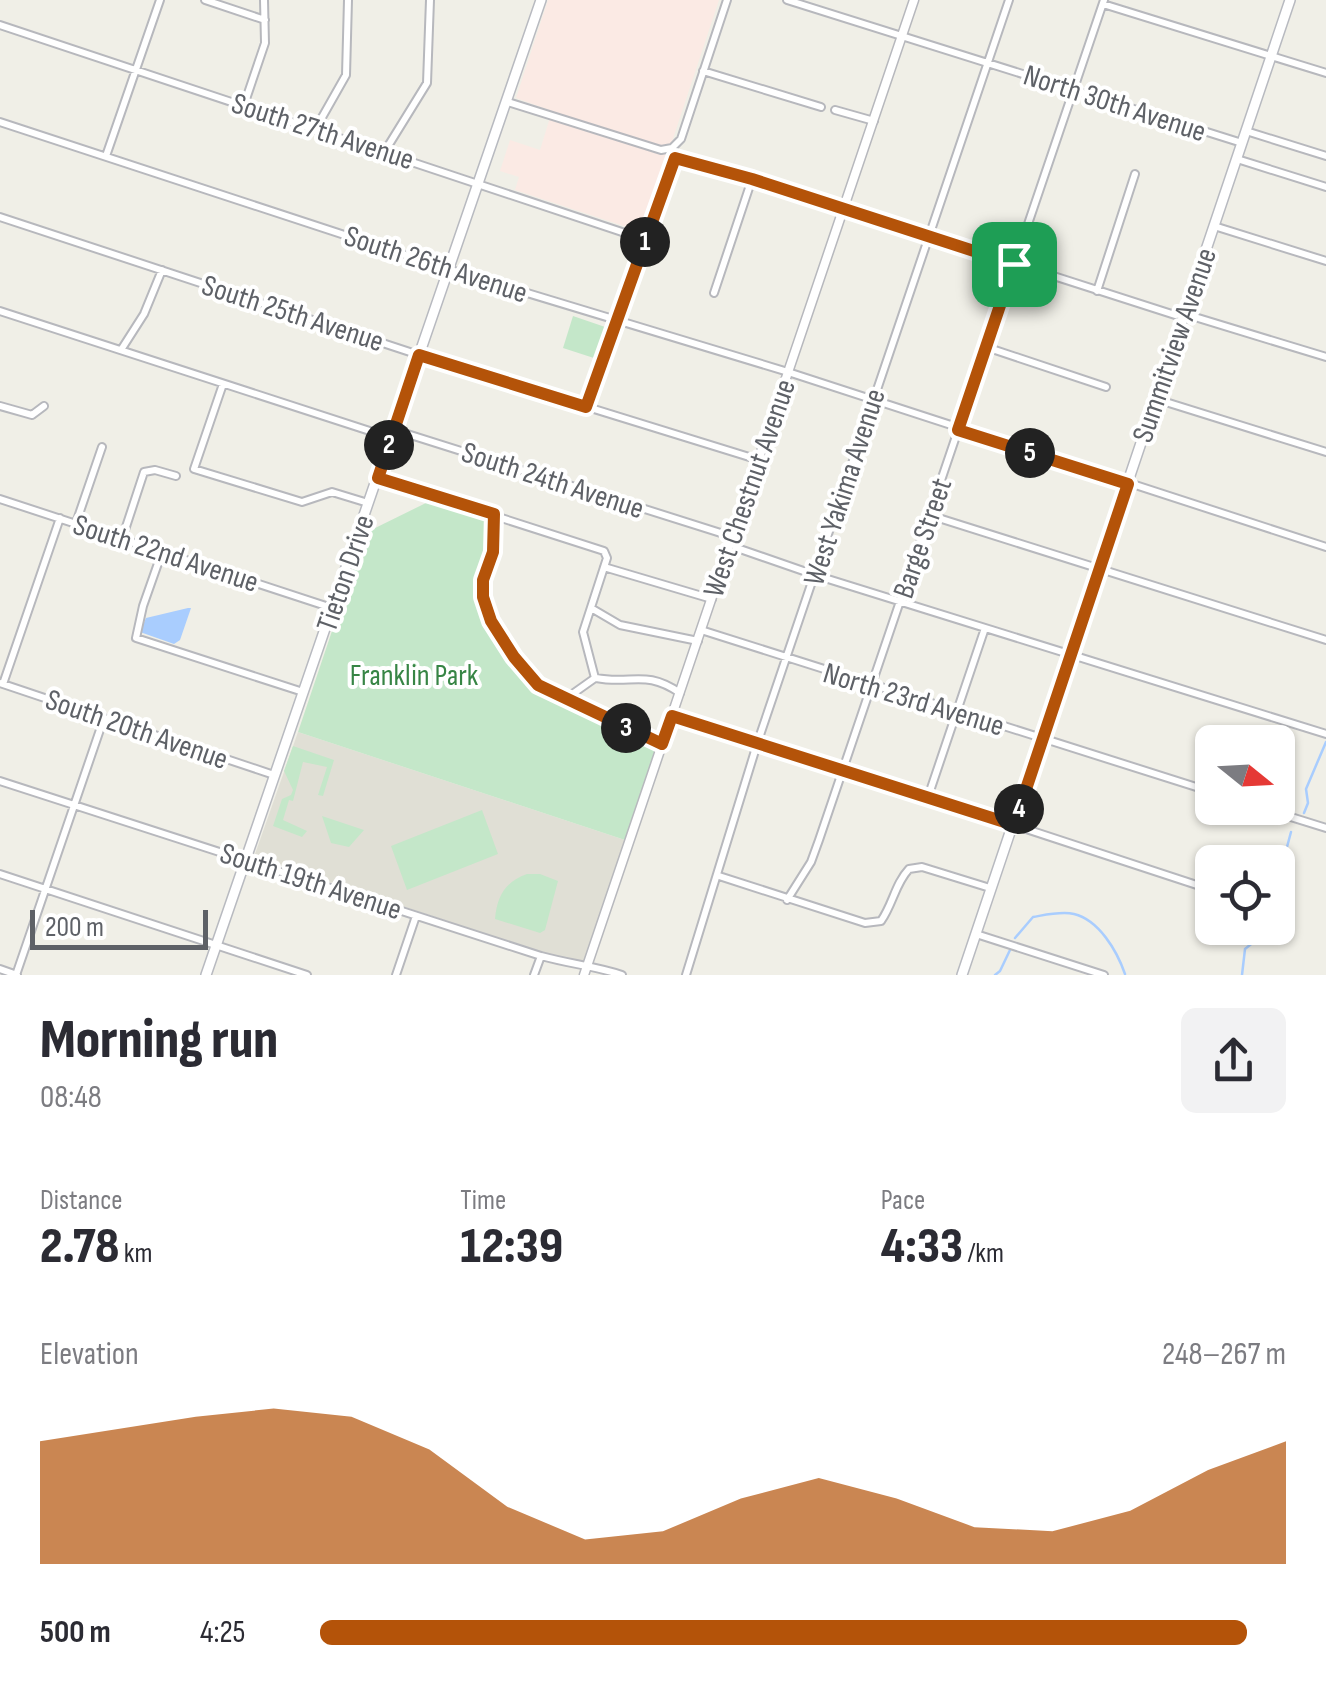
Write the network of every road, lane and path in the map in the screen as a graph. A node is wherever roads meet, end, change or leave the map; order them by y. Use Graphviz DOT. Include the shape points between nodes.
graph roads {
  1 [pos="160,0"];
  2 [pos="205,0"];
  3 [pos="264,0"];
  4 [pos="348,0"];
  5 [pos="430,0"];
  6 [pos="542,0"];
  7 [pos="727,0"];
  8 [pos="787,0"];
  9 [pos="914,0"];
  10 [pos="1009,0"];
  11 [pos="1290,0"];
  12 [pos="1103,2"];
  13 [pos="265,20"];
  14 [pos="0,25"];
  15 [pos="901,36"];
  16 [pos="1272,56"];
  17 [pos="988,63"];
  18 [pos="136,69"];
  19 [pos="704,71"];
  20 [pos="1326,74"];
  21 [pos="1073,88"];
  22 [pos="508,102"];
  23 [pos="244,104"];
  24 [pos="820,107"];
  25 [pos="835,110"];
  26 [pos="874,121"];
  27 [pos="0,122"];
  28 [pos="316,128"];
  29 [pos="1246,131"];
  30 [pos="1242,143"];
  31 [pos="384,151"];
  32 [pos="106,156"];
  33 [pos="1326,156"];
  34 [pos="1237,159"];
  35 [pos="1135,174"];
  36 [pos="752,179"];
  37 [pos="478,183"];
  38 [pos="1326,187"];
  39 [pos="846,208"];
  40 [pos="0,216"];
  41 [pos="1214,226"];
  42 [pos="929,235"];
  43 [pos="646,240"];
  44 [pos="1326,262"];
  45 [pos="1014,264"];
  46 [pos="448,269"];
  47 [pos="162,270"];
  48 [pos="1098,291"];
  49 [pos="714,292"];
  50 [pos="0,311"];
  51 [pos="1185,314"];
  52 [pos="616,322"];
  53 [pos="986,347"];
  54 [pos="121,350"];
  55 [pos="419,355"];
  56 [pos="1326,357"];
  57 [pos="788,372"];
  58 [pos="222,384"];
  59 [pos="1106,386"];
  60 [pos="1156,399"];
  61 [pos="873,400"];
  62 [pos="0,406"];
  63 [pos="44,406"];
  64 [pos="586,407"];
  65 [pos="958,430"];
  66 [pos="392,437"];
  67 [pos="102,447"];
  68 [pos="1326,452"];
  69 [pos="758,460"];
  70 [pos="176,476"];
  71 [pos="378,478"];
  72 [pos="1128,484"];
  73 [pos="0,499"];
  74 [pos="369,503"];
  75 [pos="494,514"];
  76 [pos="929,515"];
  77 [pos="60,518"];
  78 [pos="76,524"];
  79 [pos="122,540"];
  80 [pos="732,543"];
  81 [pos="1326,547"];
  82 [pos="162,552"];
  83 [pos="604,567"];
  84 [pos="1100,568"];
  85 [pos="815,575"];
  86 [pos="712,600"];
  87 [pos="900,601"];
  88 [pos="332,608"];
  89 [pos="591,608"];
  90 [pos="985,628"];
  91 [pos="702,630"];
  92 [pos="1326,640"];
  93 [pos="698,641"];
  94 [pos="1070,654"];
  95 [pos="788,659"];
  96 [pos="596,678"];
  97 [pos="2,683"];
  98 [pos="871,685"];
  99 [pos="303,692"];
  100 [pos="680,692"];
  101 [pos="564,700"];
  102 [pos="956,712"];
  103 [pos="672,716"];
  104 [pos="104,718"];
  105 [pos="1326,734"];
  106 [pos="1042,738"];
  107 [pos="758,741"];
  108 [pos="662,744"];
  109 [pos="844,769"];
  110 [pos="274,774"];
  111 [pos="0,781"];
  112 [pos="1195,787"];
  113 [pos="928,797"];
  114 [pos="75,805"];
  115 [pos="1295,818"];
  116 [pos="1014,825"];
  117 [pos="1326,828"];
  118 [pos="246,859"];
  119 [pos="0,874"];
  120 [pos="718,876"];
  121 [pos="1195,884"];
  122 [pos="990,888"];
  123 [pos="45,889"];
  124 [pos="787,900"];
  125 [pos="416,916"];
  126 [pos="976,934"];
  127 [pos="216,945"];
  128 [pos="542,956"];
  129 [pos="1067,964"];
  130 [pos="0,969"];
  131 [pos="585,972"];
  132 [pos="17,975"];
  133 [pos="206,975"];
  134 [pos="307,975"];
  135 [pos="396,975"];
  136 [pos="534,975"];
  137 [pos="622,975"];
  138 [pos="686,975"];
  139 [pos="962,975"];
  140 [pos="1063,975"];
  141 [pos="1104,975"];
  1 -- 18 [label="street"];
  2 -- 13 [label="street"];
  3 -- 13 [label="street"];
  4 -- 28 [label="street" via="346,75"];
  5 -- 31 [label="street" via="428,83"];
  6 -- 22 [label="main road, Tieton Drive"];
  7 -- 19 [label="street"];
  8 -- 15 [label="street, North 30th Avenue"];
  9 -- 15 [label="street, West Chestnut Avenue"];
  10 -- 17 [label="street, West Yakima Avenue"];
  11 -- 16 [label="main road, Summitview Avenue"];
  12 -- 16 [label="street"];
  12 -- 21 [label="street, Barge Street"];
  13 -- 23 [label="street" via="263,50"];
  14 -- 18 [label="street, South 27th Avenue"];
  15 -- 17 [label="street, North 30th Avenue"];
  15 -- 26 [label="street, West Chestnut Avenue"];
  16 -- 20 [label="street"];
  16 -- 29 [label="main road, Summitview Avenue"];
  17 -- 21 [label="street, North 30th Avenue"];
  17 -- 42 [label="street, West Yakima Avenue"];
  18 -- 23 [label="street, South 27th Avenue"];
  18 -- 32 [label="street"];
  19 -- 22 [label="street" via="681,139 661,150"];
  19 -- 24 [label="street"];
  21 -- 30 [label="street, North 30th Avenue"];
  21 -- 45 [label="street, Barge Street"];
  22 -- 37 [label="main road, Tieton Drive"];
  23 -- 28 [label="street, South 27th Avenue"];
  25 -- 26 [label="street"];
  26 -- 39 [label="street, West Chestnut Avenue"];
  27 -- 32 [label="street, South 26th Avenue"];
  28 -- 31 [label="street, South 27th Avenue"];
  29 -- 30 [label="main road, Summitview Avenue"];
  29 -- 33 [label="street, North 30th Avenue"];
  30 -- 34 [label="main road, Summitview Avenue"];
  31 -- 37 [label="street, South 27th Avenue"];
  32 -- 46 [label="street, South 26th Avenue"];
  34 -- 38 [label="street"];
  34 -- 41 [label="main road, Summitview Avenue"];
  35 -- 48 [label="street"];
  36 -- 39 [label="street"];
  36 -- 43 [label="street" via="675,158"];
  36 -- 49 [label="street"];
  37 -- 43 [label="street, South 27th Avenue"];
  37 -- 46 [label="main road, Tieton Drive"];
  39 -- 42 [label="street"];
  39 -- 57 [label="street, West Chestnut Avenue"];
  40 -- 47 [label="street, South 25th Avenue"];
  41 -- 44 [label="street"];
  41 -- 51 [label="main road, Summitview Avenue"];
  42 -- 45 [label="street"];
  42 -- 61 [label="street, West Yakima Avenue"];
  43 -- 52 [label="street"];
  45 -- 48 [label="street"];
  45 -- 53 [label="street, Barge Street"];
  46 -- 52 [label="street, South 26th Avenue"];
  46 -- 55 [label="main road, Tieton Drive"];
  47 -- 54 [label="street"];
  47 -- 55 [label="street, South 25th Avenue"];
  48 -- 51 [label="street"];
  50 -- 54 [label="street, South 24th Avenue"];
  51 -- 56 [label="street"];
  51 -- 60 [label="main road, Summitview Avenue"];
  52 -- 57 [label="street, South 26th Avenue"];
  52 -- 64 [label="street"];
  53 -- 59 [label="street"];
  53 -- 65 [label="street, Barge Street"];
  54 -- 58 [label="street, South 24th Avenue"];
  55 -- 64 [label="street, South 25th Avenue"];
  55 -- 66 [label="main road, Tieton Drive"];
  57 -- 61 [label="street, South 26th Avenue"];
  57 -- 69 [label="street, West Chestnut Avenue"];
  58 -- 66 [label="street, South 24th Avenue"];
  58 -- 74 [label="street" via="194,469 302,502 332,492"];
  60 -- 68 [label="street"];
  60 -- 72 [label="main road, Summitview Avenue"];
  61 -- 65 [label="street, South 26th Avenue"];
  61 -- 85 [label="street, West Yakima Avenue"];
  62 -- 63 [label="street" via="32,414"];
  64 -- 69 [label="street, South 25th Avenue"];
  65 -- 72 [label="street, South 26th Avenue"];
  65 -- 76 [label="street, Barge Street"];
  66 -- 71 [label="main road, Tieton Drive"];
  66 -- 80 [label="street, South 24th Avenue" via="402,432 727,534"];
  67 -- 78 [label="street"];
  69 -- 80 [label="street, West Chestnut Avenue"];
  70 -- 79 [label="street" via="144,472"];
  71 -- 74 [label="main road, Tieton Drive"];
  71 -- 75 [label="street"];
  72 -- 81 [label="street, South 26th Avenue"];
  72 -- 84 [label="main road, Summitview Avenue"];
  73 -- 77 [label="street, South 22nd Avenue"];
  74 -- 88 [label="main road, Tieton Drive"];
  75 -- 83 [label="street" via="606,554"];
  75 -- 101 [label="street" via="493,552 483,580 491,621 538,685"];
  76 -- 84 [label="street"];
  76 -- 87 [label="street, Barge Street"];
  77 -- 78 [label="street, South 22nd Avenue"];
  77 -- 97 [label="street"];
  78 -- 79 [label="street, South 22nd Avenue"];
  79 -- 82 [label="street, South 22nd Avenue"];
  80 -- 85 [label="street, South 24th Avenue"];
  80 -- 86 [label="street, West Chestnut Avenue"];
  82 -- 88 [label="street, South 22nd Avenue"];
  82 -- 99 [label="street" via="136,638"];
  83 -- 86 [label="street"];
  83 -- 89 [label="street"];
  84 -- 92 [label="street"];
  84 -- 94 [label="main road, Summitview Avenue"];
  85 -- 87 [label="street, South 24th Avenue"];
  85 -- 95 [label="street, West Yakima Avenue"];
  86 -- 91 [label="street, West Chestnut Avenue"];
  87 -- 90 [label="street, South 24th Avenue"];
  87 -- 98 [label="street, Barge Street"];
  88 -- 99 [label="main road, Tieton Drive"];
  89 -- 93 [label="street" via="620,624"];
  89 -- 96 [label="street" via="583,632"];
  90 -- 94 [label="street, South 24th Avenue"];
  90 -- 102 [label="street"];
  91 -- 93 [label="street, West Chestnut Avenue"];
  91 -- 95 [label="street, North 23rd Avenue"];
  93 -- 100 [label="street, West Chestnut Avenue"];
  94 -- 105 [label="street, South 24th Avenue"];
  94 -- 106 [label="main road, Summitview Avenue"];
  95 -- 98 [label="street, North 23rd Avenue"];
  95 -- 107 [label="street, West Yakima Avenue"];
  96 -- 100 [label="street" via="652,678"];
  96 -- 101 [label="street"];
  97 -- 104 [label="street, South 20th Avenue"];
  98 -- 102 [label="street, North 23rd Avenue"];
  98 -- 109 [label="street, Barge Street"];
  99 -- 110 [label="main road, Tieton Drive"];
  100 -- 103 [label="street, West Chestnut Avenue"];
  101 -- 108 [label="street"];
  102 -- 106 [label="street, North 23rd Avenue"];
  102 -- 113 [label="street"];
  103 -- 107 [label="street"];
  103 -- 108 [label="street, West Chestnut Avenue"];
  104 -- 110 [label="street, South 20th Avenue"];
  104 -- 114 [label="street"];
  106 -- 112 [label="street, North 23rd Avenue"];
  106 -- 116 [label="main road, Summitview Avenue"];
  107 -- 109 [label="street"];
  107 -- 120 [label="street, West Yakima Avenue"];
  108 -- 131 [label="street, West Chestnut Avenue"];
  109 -- 113 [label="street"];
  109 -- 124 [label="street, Barge Street" via="810,862"];
  110 -- 118 [label="main road, Tieton Drive"];
  111 -- 114 [label="street, South 19th Avenue"];
  113 -- 116 [label="street"];
  114 -- 118 [label="street, South 19th Avenue"];
  114 -- 123 [label="street"];
  115 -- 117 [label="street"];
  116 -- 121 [label="street"];
  116 -- 122 [label="main road, Summitview Avenue"];
  118 -- 125 [label="street, South 19th Avenue"];
  118 -- 127 [label="main road, Tieton Drive"];
  119 -- 123 [label="street"];
  120 -- 124 [label="street"];
  120 -- 138 [label="street, West Yakima Avenue"];
  122 -- 124 [label="street" via="909,869 881,921 865,923"];
  122 -- 126 [label="main road, Summitview Avenue"];
  123 -- 127 [label="street"];
  123 -- 132 [label="street"];
  125 -- 128 [label="street, South 19th Avenue"];
  125 -- 135 [label="street"];
  126 -- 129 [label="street"];
  126 -- 139 [label="main road, Summitview Avenue"];
  127 -- 133 [label="main road, Tieton Drive"];
  127 -- 134 [label="street"];
  128 -- 131 [label="street, South 19th Avenue"];
  128 -- 136 [label="street"];
  129 -- 140 [label="street"];
  129 -- 141 [label="street"];
  130 -- 132 [label="street"];
  131 -- 137 [label="street, South 19th Avenue" via="595,966"];
}
